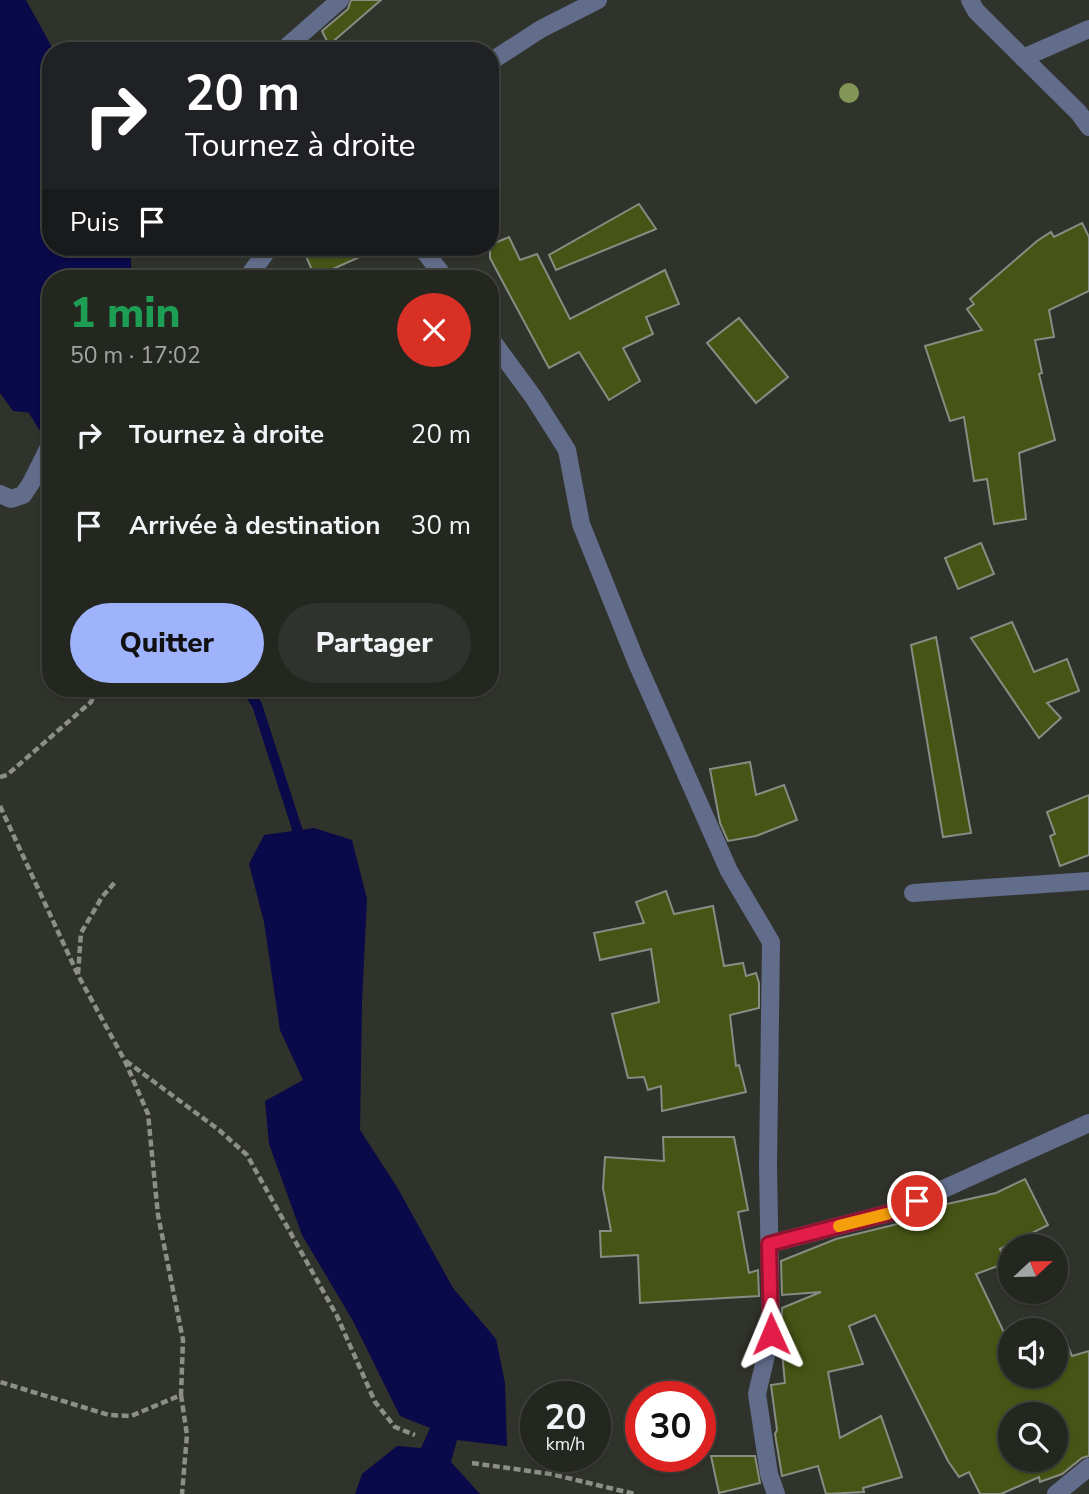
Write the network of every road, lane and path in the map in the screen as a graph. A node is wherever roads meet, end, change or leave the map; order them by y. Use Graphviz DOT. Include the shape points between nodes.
graph roads {
  1 [pos="340,0"];
  2 [pos="598,0"];
  3 [pos="970,0"];
  4 [pos="1089,29"];
  5 [pos="292,42"];
  6 [pos="499,56"];
  7 [pos="1023,58"];
  8 [pos="1089,127"];
  9 [pos="428,256"];
  10 [pos="439,270"];
  11 [pos="499,350"];
  12 [pos="42,462"];
  13 [pos="0,494"];
  14 [pos="93,697"];
  15 [pos="0,777"];
  16 [pos="0,806"];
  17 [pos="116,881"];
  18 [pos="1089,881"];
  19 [pos="913,893"];
  20 [pos="78,975"];
  21 [pos="125,1061"];
  22 [pos="1089,1122"];
  23 [pos="769,1244"];
  24 [pos="0,1382"];
  25 [pos="181,1395"];
  26 [pos="415,1435"];
  27 [pos="472,1463"];
  28 [pos="1089,1467"];
  29 [pos="182,1494"];
  30 [pos="635,1494"];
  31 [pos="776,1494"];
  32 [pos="1056,1494"];
  1 -- 5 [label="street"];
  2 -- 6 [label="street"];
  3 -- 7 [label="street"];
  4 -- 7 [label="street"];
  7 -- 8 [label="street"];
  9 -- 10 [label="street"];
  11 -- 23 [label="street" via="567,450 581,524 636,661 729,871 771,942"];
  12 -- 13 [label="street" via="23,495 11,499"];
  14 -- 15 [label="path"];
  16 -- 20 [label="path"];
  17 -- 20 [label="path" via="81,933"];
  18 -- 19 [label="street"];
  20 -- 21 [label="path"];
  21 -- 25 [label="path" via="148,1114 158,1215 183,1340"];
  21 -- 26 [label="path" via="247,1155 337,1316 375,1402 396,1427"];
  22 -- 23 [label="street" via="893,1212"];
  23 -- 31 [label="street" via="771,1334 757,1394"];
  24 -- 25 [label="path" via="109,1415 131,1416"];
  25 -- 29 [label="path" via="187,1435"];
  27 -- 30 [label="path" via="551,1474"];
  28 -- 32 [label="street"];
}
